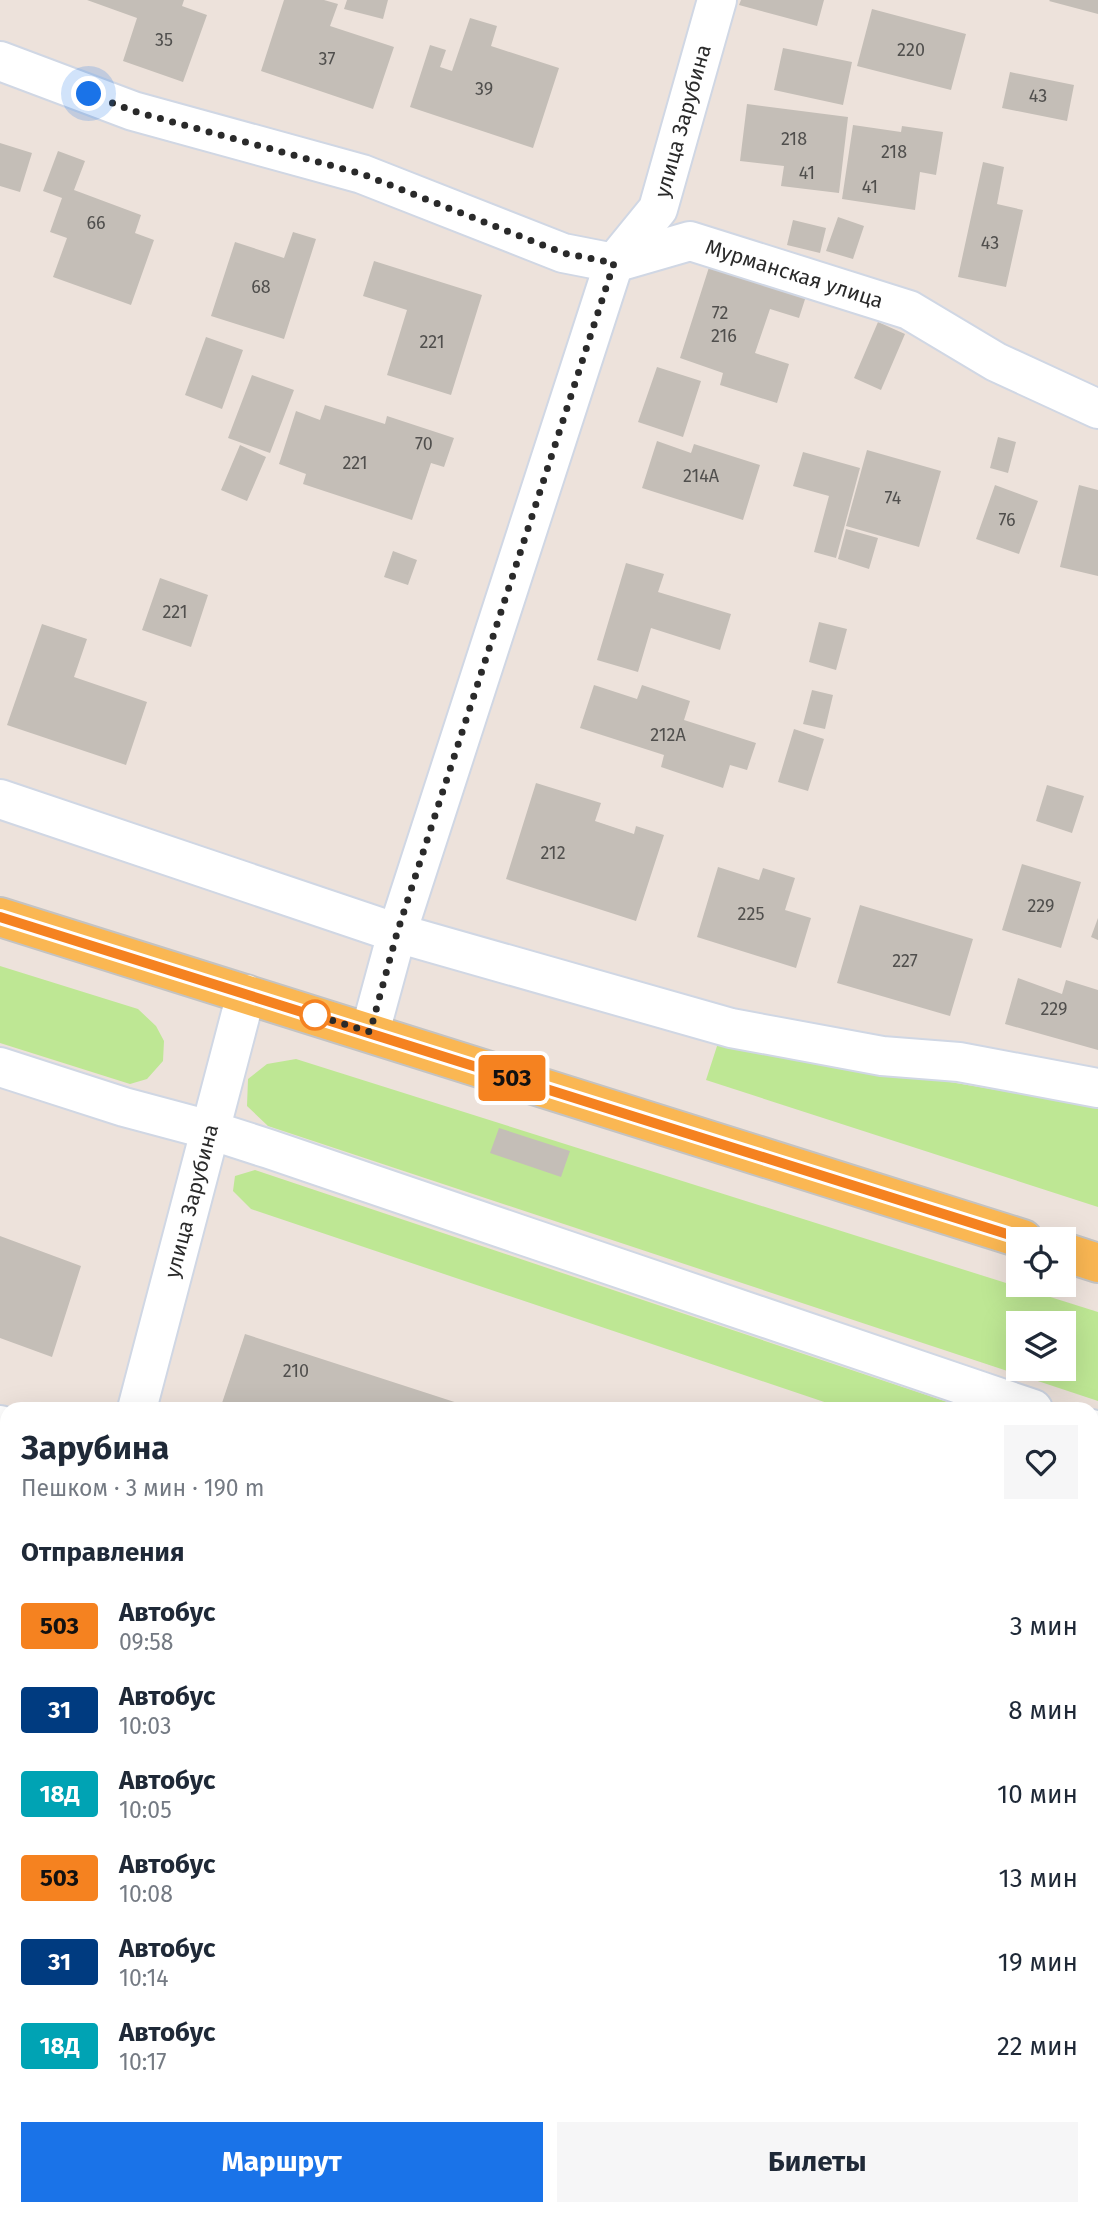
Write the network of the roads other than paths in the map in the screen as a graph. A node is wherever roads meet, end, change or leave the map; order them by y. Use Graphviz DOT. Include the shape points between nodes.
graph roads {
  1 [pos="717,0"];
  2 [pos="0,61"];
  3 [pos="614,263"];
  4 [pos="1098,409"];
  5 [pos="0,799"];
  6 [pos="0,917"];
  7 [pos="397,933"];
  8 [pos="246,994"];
  9 [pos="370,1032"];
  10 [pos="0,1067"];
  11 [pos="1098,1088"];
  12 [pos="210,1130"];
  13 [pos="1006,1234"];
  14 [pos="1076,1256"];
  15 [pos="1098,1263"];
  16 [pos="138,1402"];
  17 [pos="1012,1402"];
  1 -- 3 [label="street, улица Зарубина" via="658,209"];
  2 -- 3 [label="street, Мурманская улица" via="133,111 362,174 563,253"];
  3 -- 4 [label="street, Мурманская улица" via="690,241 909,310 996,362"];
  3 -- 7 [label="street, улица Зарубина"];
  5 -- 7 [label="street"];
  6 -- 8 [label="main road"];
  7 -- 9 [label="street, улица Зарубина"];
  7 -- 11 [label="street" via="730,1028"];
  8 -- 9 [label="main road"];
  8 -- 12 [label="street, улица Зарубина"];
  9 -- 13 [label="main road"];
  10 -- 12 [label="street"];
  12 -- 16 [label="street, улица Зарубина"];
  12 -- 17 [label="street"];
  14 -- 15 [label="main road"];
}
